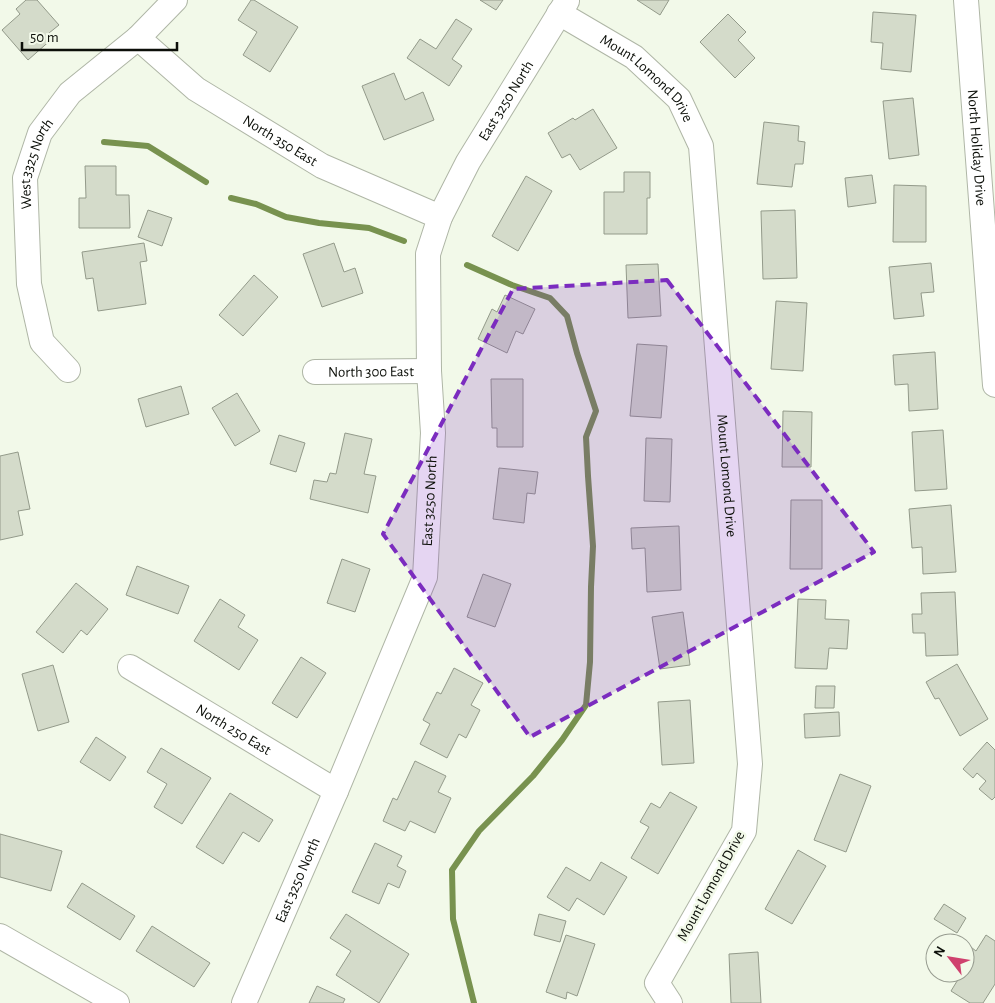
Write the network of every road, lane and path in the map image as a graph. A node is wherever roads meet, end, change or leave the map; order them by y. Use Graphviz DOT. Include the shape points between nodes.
graph roads {
  1 [pos="174,0"];
  2 [pos="966,0"];
  3 [pos="563,7"];
  4 [pos="138,38"];
  5 [pos="440,217"];
  6 [pos="68,370"];
  7 [pos="429,371"];
  8 [pos="315,372"];
  9 [pos="995,385"];
  10 [pos="130,667"];
  11 [pos="336,792"];
  12 [pos="0,936"];
  13 [pos="117,1003"];
  14 [pos="244,1003"];
  15 [pos="670,1003"];
  1 -- 4 [label="street, West 3325 North"];
  2 -- 9 [label="street, North Holiday Drive"];
  3 -- 5 [label="street, East 3250 North" via="468,162"];
  3 -- 15 [label="street, Mount Lomond Drive" via="634,57 679,99 701,146 750,764 744,831 657,982"];
  4 -- 5 [label="street, North 350 East" via="196,88 322,166"];
  4 -- 6 [label="street, West 3325 North" via="70,93 40,133 25,178 29,284 42,342"];
  5 -- 7 [label="street, East 3250 North" via="428,254"];
  7 -- 8 [label="street, North 300 East"];
  7 -- 11 [label="street, East 3250 North" via="433,434 425,577"];
  10 -- 11 [label="street, North 250 East"];
  11 -- 14 [label="street, East 3250 North"];
  12 -- 13 [label="street"];
}
